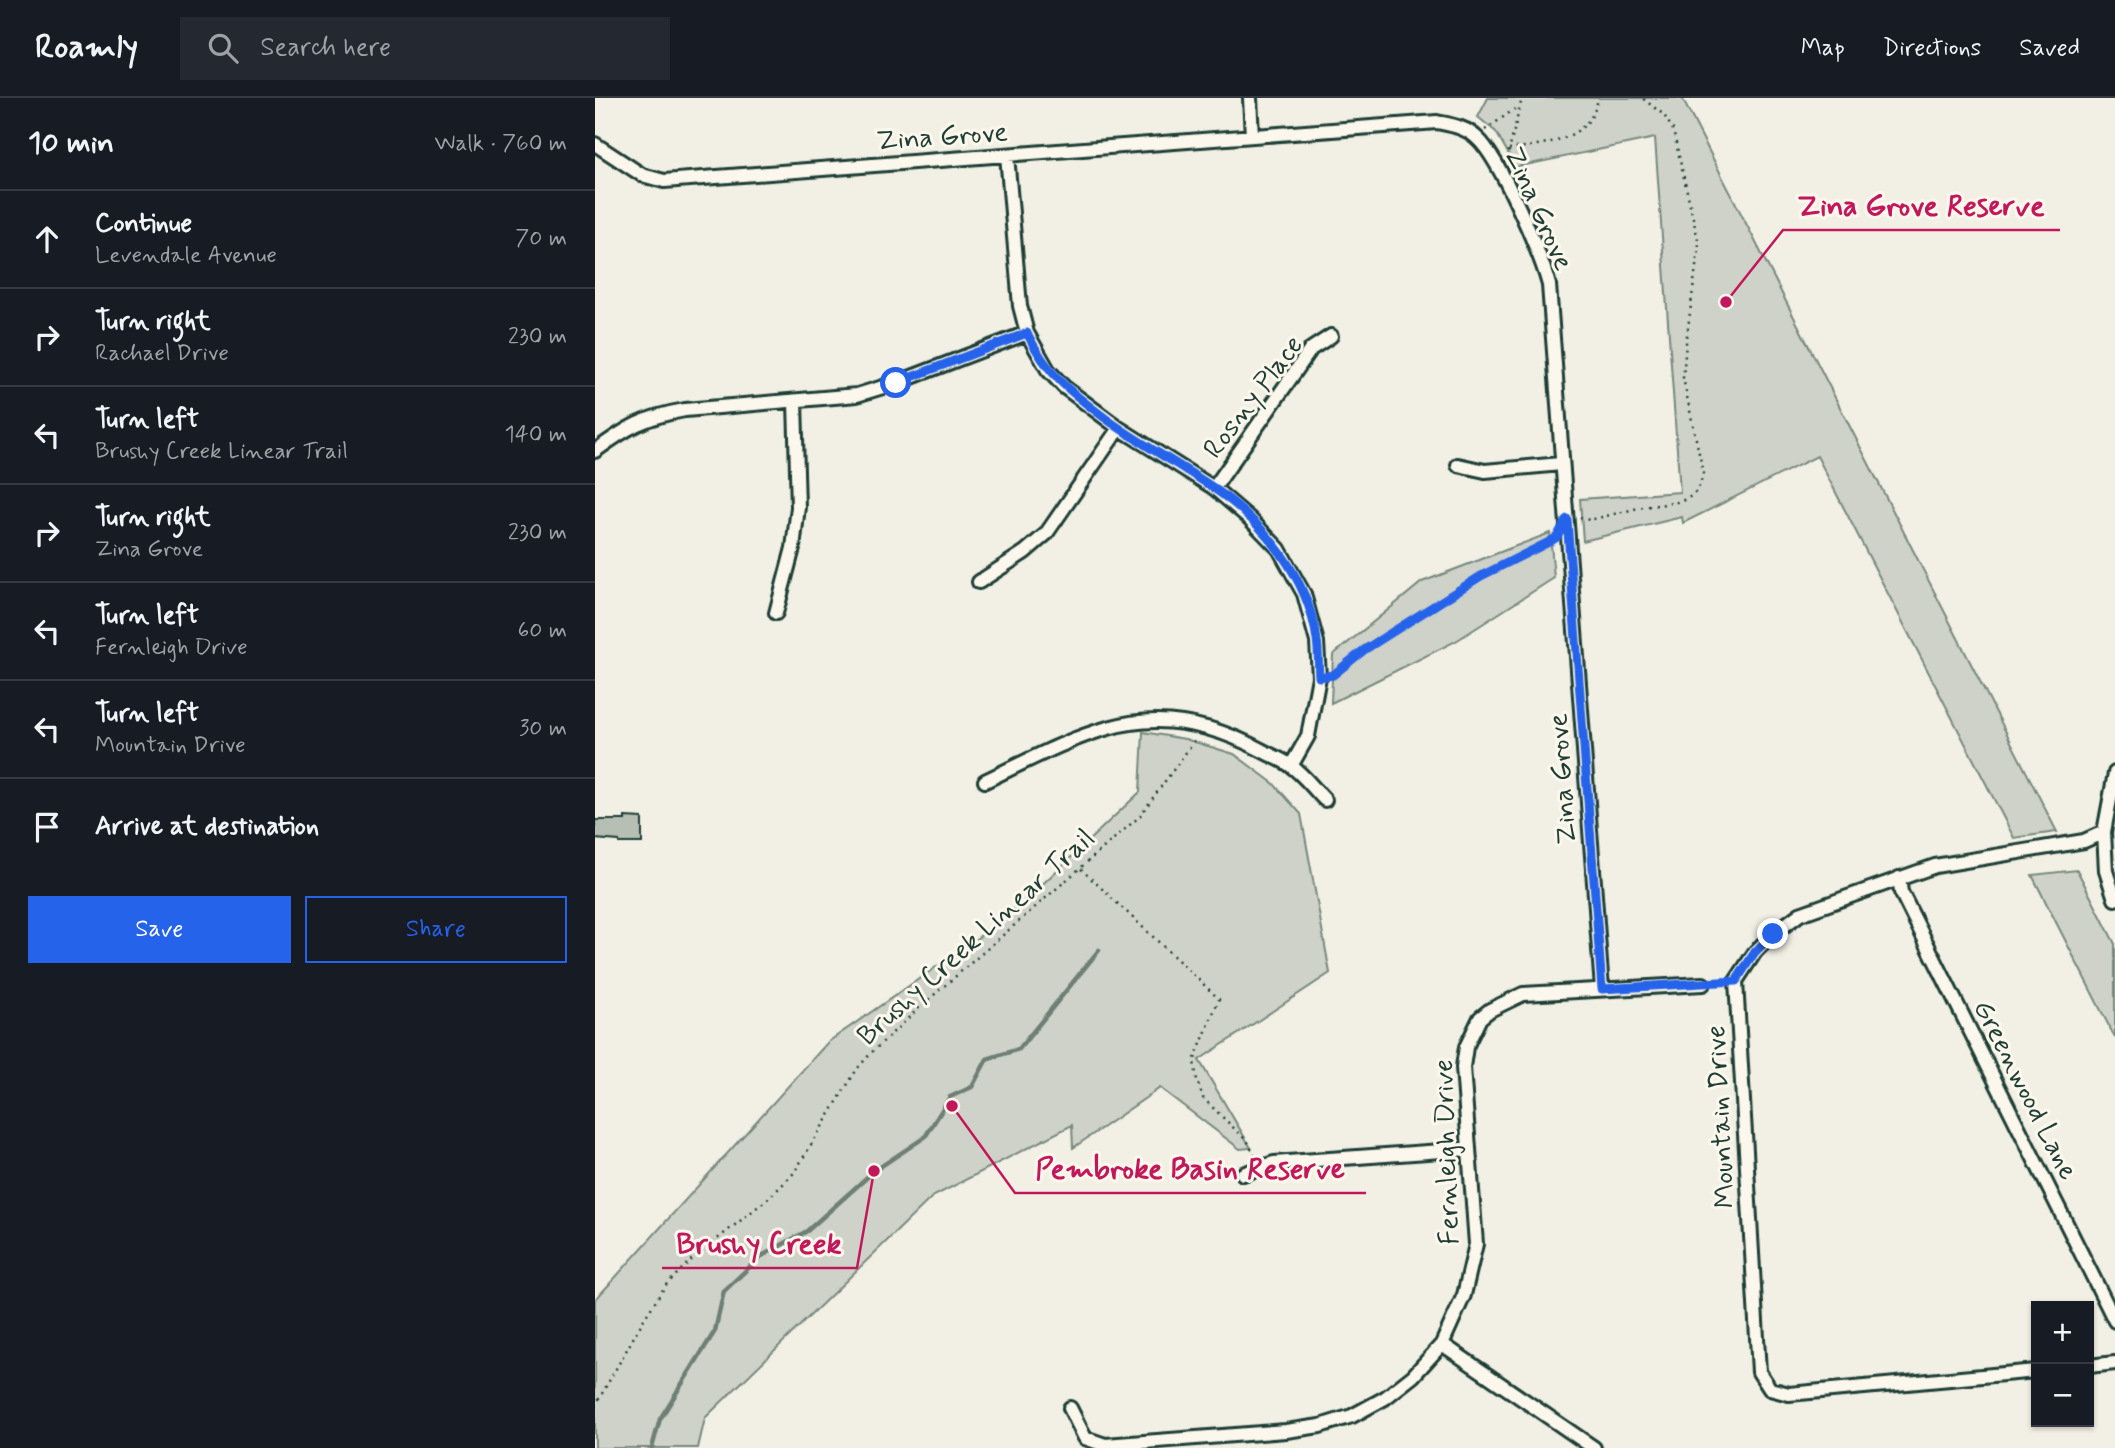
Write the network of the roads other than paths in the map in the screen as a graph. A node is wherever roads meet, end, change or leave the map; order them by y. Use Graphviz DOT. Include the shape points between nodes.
graph roads {
  1 [pos="1249,98"];
  2 [pos="1252,136"];
  3 [pos="595,144"];
  4 [pos="1007,155"];
  5 [pos="1027,333"];
  6 [pos="1331,336"];
  7 [pos="795,402"];
  8 [pos="1119,428"];
  9 [pos="595,451"];
  10 [pos="1561,464"];
  11 [pos="1458,465"];
  12 [pos="1214,488"];
  13 [pos="979,582"];
  14 [pos="776,614"];
  15 [pos="1291,766"];
  16 [pos="2115,773"];
  17 [pos="985,781"];
  18 [pos="1325,800"];
  19 [pos="2104,832"];
  20 [pos="1899,878"];
  21 [pos="2115,899"];
  22 [pos="1703,984"];
  23 [pos="1602,989"];
  24 [pos="1469,1149"];
  25 [pos="1243,1174"];
  26 [pos="2115,1321"];
  27 [pos="1442,1344"];
  28 [pos="2115,1363"];
  29 [pos="2094,1365"];
  30 [pos="2031,1371"];
  31 [pos="1070,1408"];
  32 [pos="1594,1448"];
  1 -- 2 [label="street"];
  2 -- 4 [label="street, Zina Grove"];
  2 -- 10 [label="street, Zina Grove" via="1437,122 1457,126 1486,147 1543,262 1549,285"];
  3 -- 4 [label="street, Zina Grove" via="642,175 664,181"];
  4 -- 5 [label="street" via="1020,306"];
  5 -- 7 [label="street" via="857,395"];
  5 -- 8 [label="street" via="1048,370 1064,387"];
  6 -- 12 [label="street, Rosny Place" via="1311,349"];
  7 -- 9 [label="street" via="663,414 641,420"];
  7 -- 14 [label="street" via="798,507"];
  8 -- 12 [label="street"];
  8 -- 13 [label="street" via="1046,534"];
  10 -- 11 [label="street" via="1485,471"];
  10 -- 23 [label="street, Zina Grove"];
  12 -- 15 [label="street" via="1279,549 1304,594 1318,642 1319,677 1308,736"];
  15 -- 17 [label="street" via="1206,726 1144,722 1109,727"];
  15 -- 18 [label="street"];
  16 -- 19 [label="street"];
  19 -- 20 [label="street, Mountain Drive" via="2084,841 1935,866"];
  19 -- 21 [label="street" via="2106,871"];
  20 -- 26 [label="street, Greenwood Lane" via="1901,892"];
  20 -- 30 [label="street, Mountain Drive" via="1800,914 1755,952 1736,981 1759,1372 1770,1389 1789,1394"];
  22 -- 23 [label="street, Fernleigh Drive"];
  23 -- 24 [label="street, Fernleigh Drive" via="1523,994 1480,1018 1463,1067"];
  24 -- 25 [label="street" via="1274,1164"];
  24 -- 27 [label="street, Fernleigh Drive" via="1476,1244 1464,1295"];
  27 -- 31 [label="street, Fernleigh Drive" via="1385,1398 1320,1426 1105,1445 1085,1438"];
  27 -- 32 [label="street"];
  28 -- 29 [label="street"];
}
